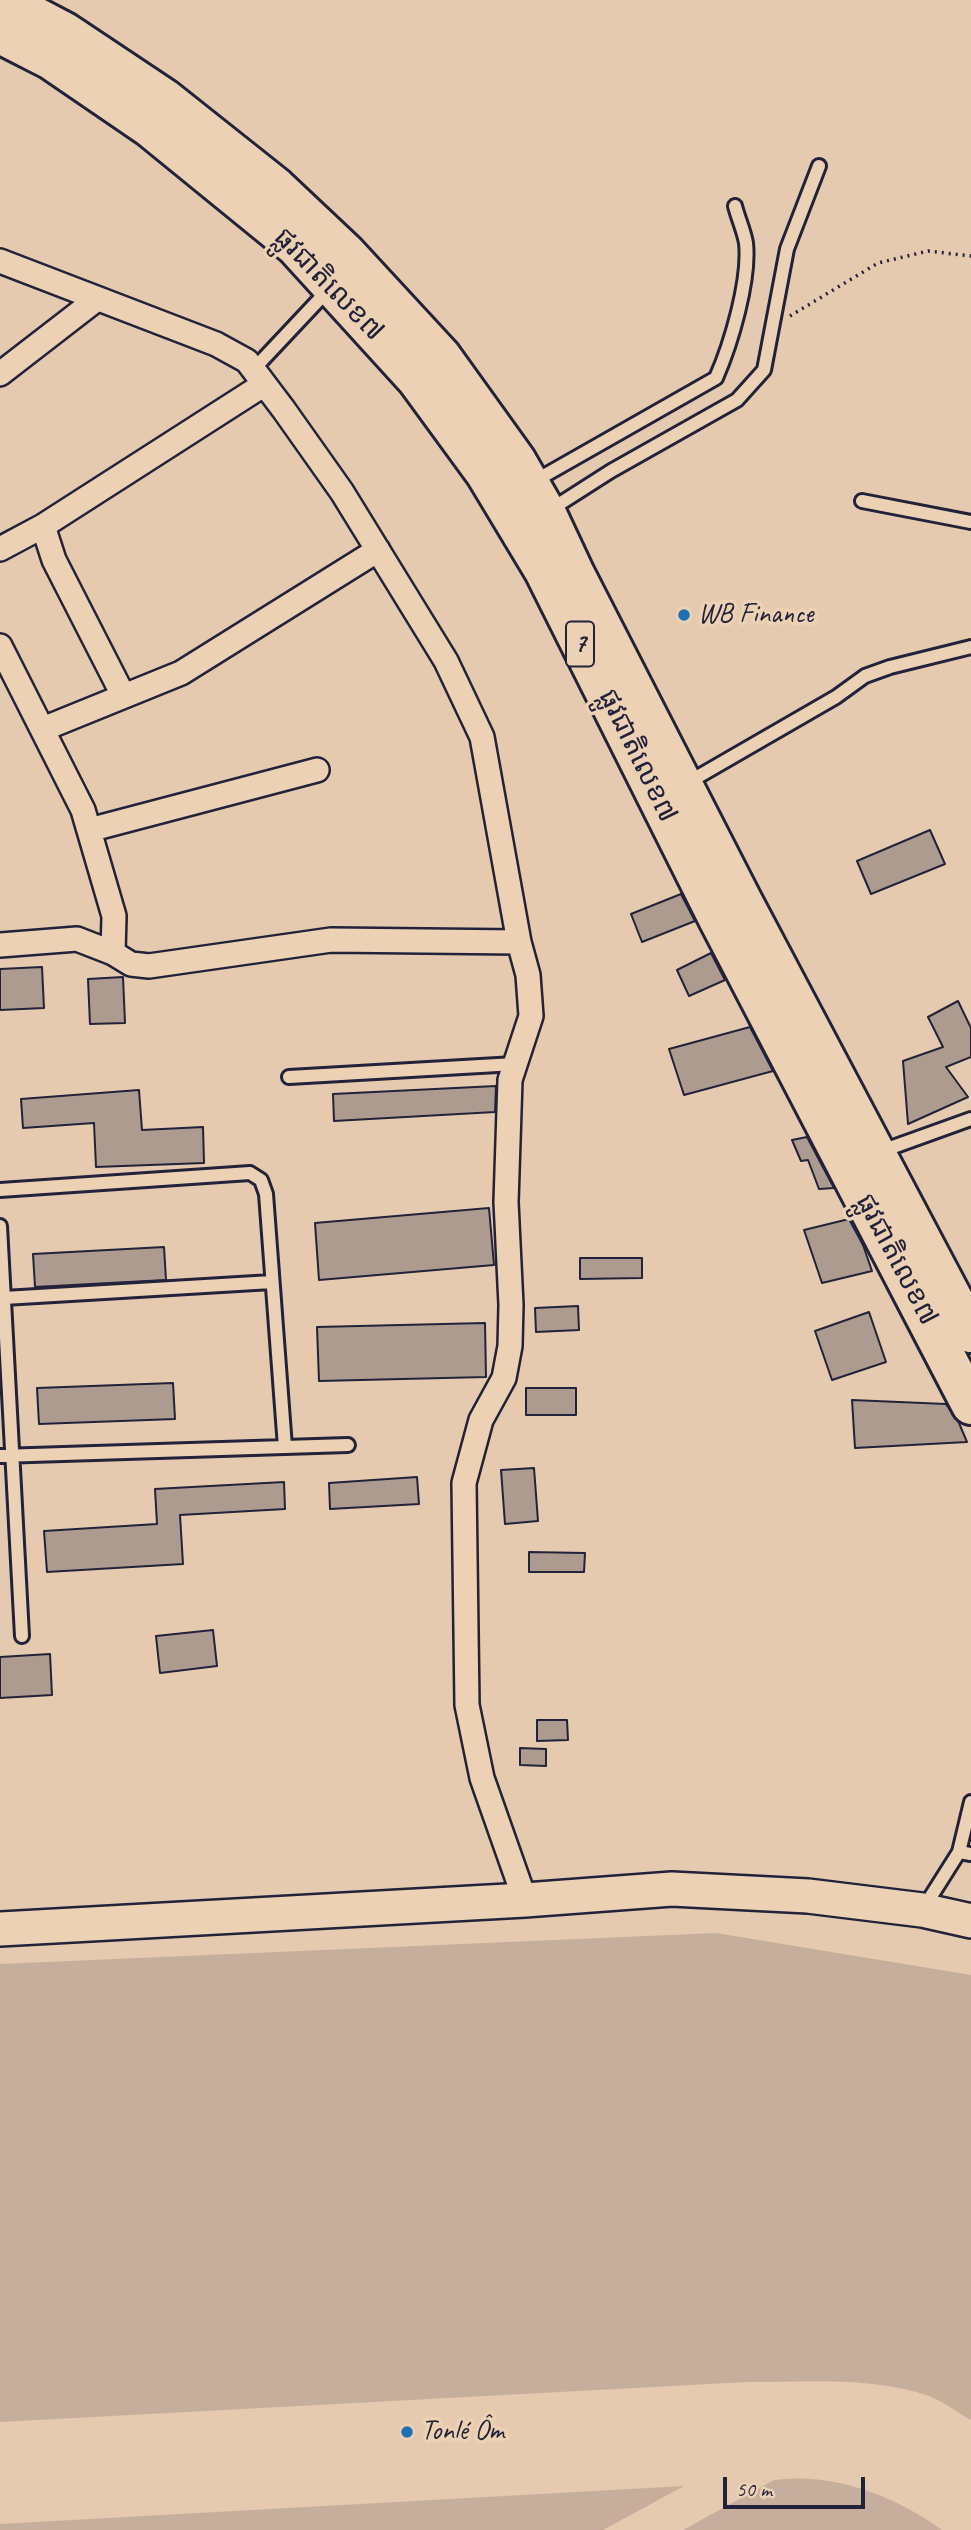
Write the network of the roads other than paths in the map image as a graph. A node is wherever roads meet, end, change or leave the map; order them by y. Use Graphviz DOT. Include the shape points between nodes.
graph roads {
  1 [pos="9,15"];
  2 [pos="819,166"];
  3 [pos="735,206"];
  4 [pos="306,235"];
  5 [pos="0,261"];
  6 [pos="332,285"];
  7 [pos="97,299"];
  8 [pos="0,374"];
  9 [pos="258,378"];
  10 [pos="538,498"];
  11 [pos="862,501"];
  12 [pos="971,522"];
  13 [pos="43,526"];
  14 [pos="0,549"];
  15 [pos="378,550"];
  16 [pos="0,646"];
  17 [pos="971,647"];
  18 [pos="123,695"];
  19 [pos="43,729"];
  20 [pos="317,770"];
  21 [pos="683,785"];
  22 [pos="89,830"];
  23 [pos="730,910"];
  24 [pos="519,942"];
  25 [pos="0,945"];
  26 [pos="113,953"];
  27 [pos="516,1064"];
  28 [pos="289,1077"];
  29 [pos="971,1119"];
  30 [pos="876,1153"];
  31 [pos="0,1190"];
  32 [pos="0,1226"];
  33 [pos="272,1282"];
  34 [pos="933,1296"];
  35 [pos="4,1298"];
  36 [pos="971,1334"];
  37 [pos="971,1405"];
  38 [pos="348,1445"];
  39 [pos="285,1447"];
  40 [pos="6,1456"];
  41 [pos="22,1636"];
  42 [pos="971,1802"];
  43 [pos="965,1853"];
  44 [pos="525,1900"];
  45 [pos="922,1910"];
  46 [pos="971,1921"];
  47 [pos="0,1929"];
  1 -- 4 [label="highway, ផ្លូវជាតិលេខ៧ / 7" via="65,32 164,98 276,187"];
  2 -- 10 [label="lane" via="787,248 764,370 737,400 611,471"];
  3 -- 10 [label="lane" via="746,242 746,271 727,353 716,377"];
  4 -- 6 [label="highway, ផ្លូវជាតិលេខ៧ / 7"];
  4 -- 10 [label="highway, ផ្លូវជាតិលេខ៧ / 7" via="442,357"];
  5 -- 7 [label="street"];
  6 -- 9 [label="lane"];
  6 -- 23 [label="highway, ផ្លូវជាតិលេខ៧ / 7" via="417,380 485,473 544,571"];
  7 -- 8 [label="street"];
  7 -- 9 [label="street" via="216,344 247,362"];
  9 -- 13 [label="street"];
  9 -- 15 [label="street" via="342,492"];
  10 -- 21 [label="highway, ផ្លូវជាតិលេខ៧ / 7"];
  11 -- 12 [label="lane"];
  13 -- 14 [label="street"];
  13 -- 18 [label="street" via="54,560"];
  15 -- 18 [label="street" via="181,673"];
  15 -- 24 [label="street" via="446,662 482,737"];
  16 -- 19 [label="street"];
  17 -- 21 [label="lane" via="865,676"];
  18 -- 19 [label="street"];
  19 -- 22 [label="street"];
  20 -- 22 [label="street"];
  21 -- 23 [label="highway, ផ្លូវជាតិលេខ៧ / 7"];
  22 -- 26 [label="street" via="114,916"];
  23 -- 30 [label="highway, ផ្លូវជាតិលេខ៧ / 7"];
  23 -- 34 [label="highway, ផ្លូវជាតិលេខ៧ / 7"];
  24 -- 26 [label="street" via="331,940 149,966 131,964"];
  24 -- 27 [label="street" via="528,975 531,1016"];
  25 -- 26 [label="street" via="77,939"];
  27 -- 28 [label="lane"];
  27 -- 44 [label="street" via="510,1080 506,1202 510,1346 505,1378 481,1420 464,1483 467,1706 482,1778"];
  29 -- 30 [label="lane"];
  30 -- 34 [label="highway, ផ្លូវជាតិលេខ៧ / 7"];
  31 -- 33 [label="lane" via="250,1173 261,1180 266,1194"];
  32 -- 35 [label="lane"];
  33 -- 35 [label="lane"];
  33 -- 39 [label="lane"];
  34 -- 36 [label="highway, ផ្លូវជាតិលេខ៧ / 7"];
  34 -- 37 [label="highway, ផ្លូវជាតិលេខ៧ / 7"];
  35 -- 40 [label="lane"];
  38 -- 39 [label="lane"];
  39 -- 40 [label="lane"];
  40 -- 41 [label="lane"];
  42 -- 43 [label="lane"];
  43 -- 45 [label="lane"];
  44 -- 45 [label="street" via="672,1889 808,1896"];
  44 -- 47 [label="street"];
  45 -- 46 [label="street"];
}
